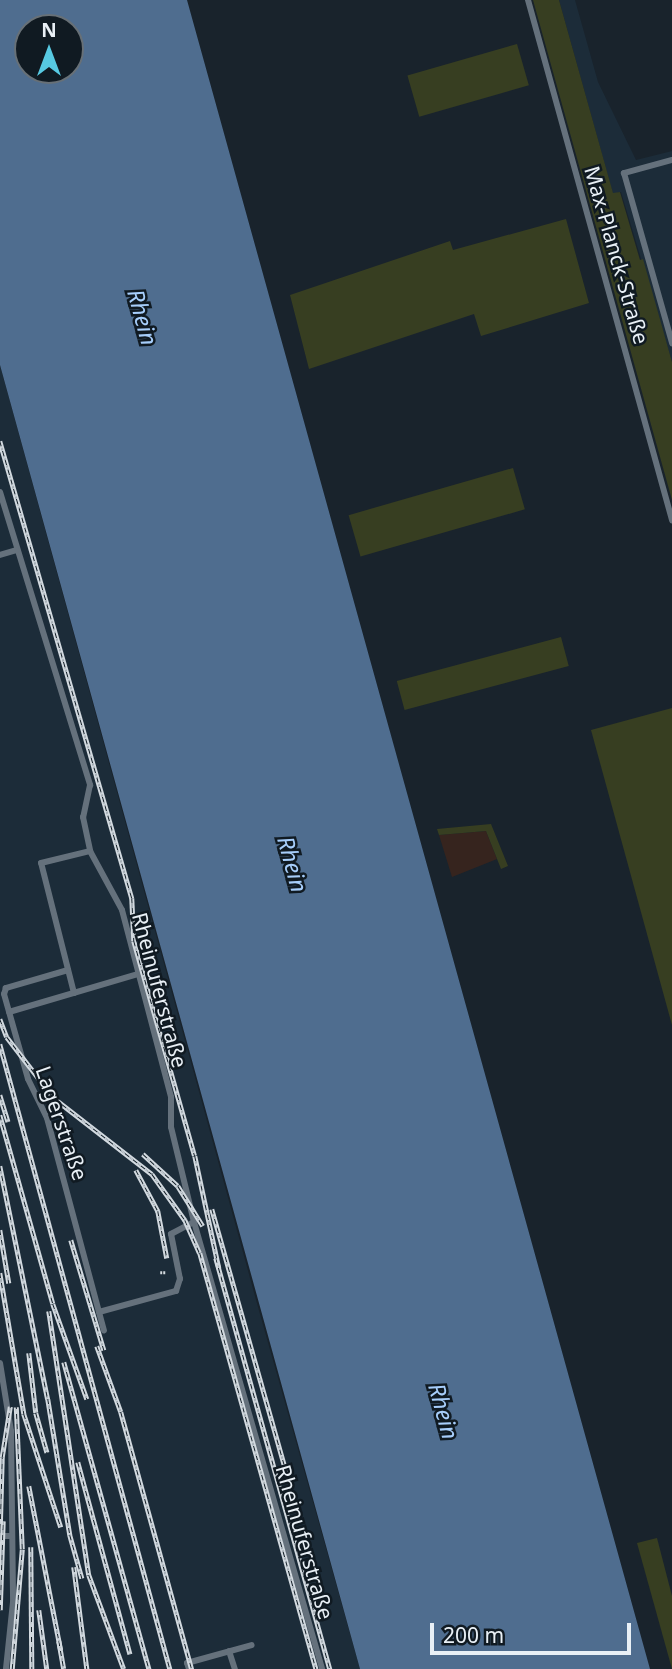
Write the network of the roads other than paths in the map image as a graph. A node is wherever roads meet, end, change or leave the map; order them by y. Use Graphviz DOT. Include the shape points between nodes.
graph roads {
  1 [pos="528,0"];
  2 [pos="672,160"];
  3 [pos="672,343"];
  4 [pos="0,492"];
  5 [pos="672,520"];
  6 [pos="16,550"];
  7 [pos="0,555"];
  8 [pos="90,851"];
  9 [pos="68,970"];
  10 [pos="138,975"];
  11 [pos="74,993"];
  12 [pos="9,1012"];
  13 [pos="194,1222"];
  14 [pos="99,1312"];
  15 [pos="104,1331"];
  16 [pos="0,1363"];
  17 [pos="0,1536"];
  18 [pos="12,1536"];
  19 [pos="0,1630"];
  20 [pos="10,1631"];
  21 [pos="252,1645"];
  22 [pos="229,1651"];
  23 [pos="6,1669"];
  24 [pos="189,1669"];
  25 [pos="235,1669"];
  26 [pos="323,1669"];
  1 -- 5 [label="street, Max-Planck-Straße"];
  2 -- 3 [label="street" via="624,173"];
  4 -- 6 [label="street, Rheinuferstraße"];
  6 -- 7 [label="street"];
  6 -- 8 [label="street, Rheinuferstraße" via="35,597 90,785 83,817"];
  8 -- 9 [label="street" via="40,863"];
  8 -- 10 [label="street, Rheinuferstraße" via="122,910"];
  9 -- 11 [label="street"];
  9 -- 12 [label="street" via="6,988"];
  10 -- 11 [label="street"];
  10 -- 13 [label="street, Rheinuferstraße" via="171,1097 170,1127"];
  11 -- 12 [label="street"];
  12 -- 14 [label="street, Lagerstraße" via="28,1079 47,1118"];
  13 -- 14 [label="street" via="171,1234 180,1279 176,1291"];
  13 -- 26 [label="street, Rheinuferstraße"];
  14 -- 15 [label="street, Lagerstraße"];
  16 -- 18 [label="street" via="11,1431"];
  17 -- 18 [label="street"];
  18 -- 20 [label="street"];
  19 -- 20 [label="street"];
  20 -- 23 [label="street"];
  21 -- 22 [label="street"];
  22 -- 24 [label="street" via="187,1664"];
  22 -- 25 [label="street"];
}
